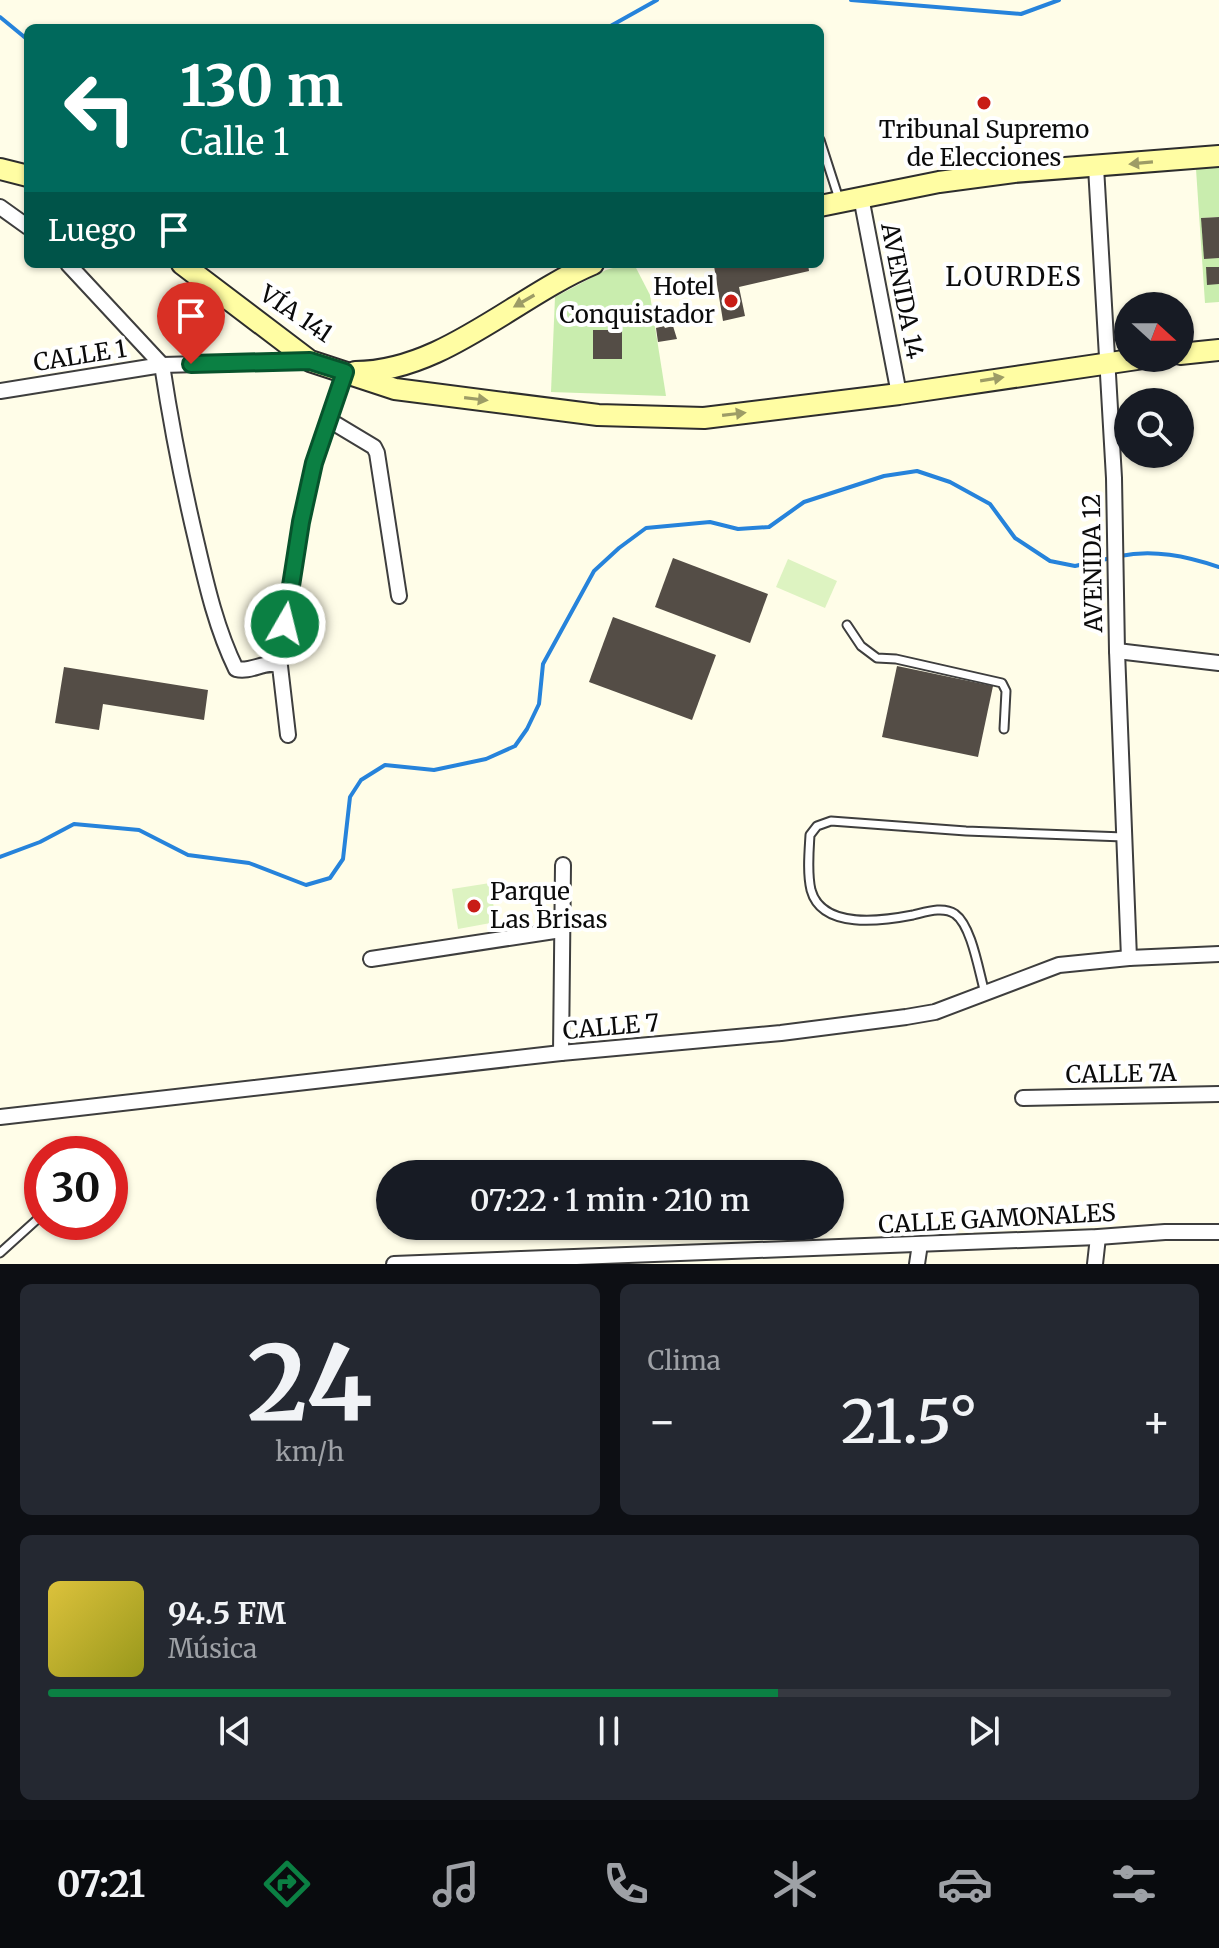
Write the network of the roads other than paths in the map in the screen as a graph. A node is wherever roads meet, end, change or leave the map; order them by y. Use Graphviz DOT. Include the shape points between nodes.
graph roads {
  1 [pos="1219,156"];
  2 [pos="824,166"];
  3 [pos="1096,167"];
  4 [pos="0,169"];
  5 [pos="24,175"];
  6 [pos="861,197"];
  7 [pos="830,204"];
  8 [pos="0,207"];
  9 [pos="24,224"];
  10 [pos="72,268"];
  11 [pos="187,268"];
  12 [pos="581,268"];
  13 [pos="1219,350"];
  14 [pos="435,353"];
  15 [pos="1194,353"];
  16 [pos="310,361"];
  17 [pos="1114,361"];
  18 [pos="1106,362"];
  19 [pos="162,365"];
  20 [pos="345,372"];
  21 [pos="0,391"];
  22 [pos="442,394"];
  23 [pos="899,394"];
  24 [pos="329,420"];
  25 [pos="399,596"];
  26 [pos="285,624"];
  27 [pos="847,625"];
  28 [pos="1117,651"];
  29 [pos="1219,663"];
  30 [pos="1004,729"];
  31 [pos="288,735"];
  32 [pos="1124,837"];
  33 [pos="563,865"];
  34 [pos="561,930"];
  35 [pos="1219,954"];
  36 [pos="1129,958"];
  37 [pos="371,959"];
  38 [pos="985,993"];
  39 [pos="561,1053"];
  40 [pos="1219,1094"];
  41 [pos="1023,1098"];
  42 [pos="0,1117"];
  43 [pos="24,1231"];
  44 [pos="1219,1232"];
  45 [pos="1098,1237"];
  46 [pos="920,1244"];
  47 [pos="0,1253"];
  48 [pos="671,1259"];
  49 [pos="394,1264"];
  50 [pos="917,1264"];
  51 [pos="1095,1264"];
  1 -- 3 [label="main road, one-way"];
  2 -- 7 [label="lane"];
  3 -- 6 [label="main road" via="1014,172"];
  3 -- 18 [label="street, AVENIDA 12"];
  4 -- 5 [label="main road"];
  6 -- 7 [label="main road"];
  6 -- 23 [label="street, AVENIDA 14"];
  8 -- 9 [label="street"];
  10 -- 19 [label="street"];
  11 -- 16 [label="main road, VÍA 141"];
  12 -- 14 [label="main road, one-way"];
  13 -- 15 [label="main road"];
  14 -- 20 [label="main road" via="387,370"];
  14 -- 22 [label="main road" via="428,378"];
  16 -- 19 [label="street, CALLE 1"];
  16 -- 20 [label="main road, VÍA 141"];
  17 -- 18 [label="main road, VÍA 141"];
  23 -- 18 [label="main road, VÍA 141, one-way"];
  18 -- 28 [label="street, AVENIDA 12"];
  19 -- 21 [label="street, CALLE 1"];
  19 -- 31 [label="street" via="175,450 209,597 236,669 280,666"];
  20 -- 22 [label="main road, VÍA 141" via="395,389"];
  20 -- 24 [label="street"];
  22 -- 23 [label="main road, VÍA 141, one-way" via="598,415 704,418"];
  24 -- 25 [label="street" via="377,453"];
  24 -- 26 [label="street" via="301,522"];
  27 -- 30 [label="lane" via="877,658 1002,683"];
  28 -- 29 [label="street"];
  28 -- 32 [label="street, AVENIDA 12"];
  32 -- 36 [label="street, AVENIDA 12"];
  32 -- 38 [label="lane" via="831,821 817,826 810,835 810,886 825,912 856,919 945,909 967,928"];
  33 -- 34 [label="street"];
  34 -- 37 [label="street"];
  34 -- 39 [label="street"];
  35 -- 36 [label="street, CALLE 7"];
  36 -- 38 [label="street, CALLE 7" via="1059,965"];
  38 -- 39 [label="street, CALLE 7" via="906,1017"];
  39 -- 42 [label="street, CALLE 7"];
  40 -- 41 [label="street, CALLE 7A"];
  43 -- 47 [label="lane"];
  44 -- 45 [label="street, CALLE GAMONALES"];
  45 -- 46 [label="street, CALLE GAMONALES"];
  45 -- 51 [label="street"];
  46 -- 48 [label="street, CALLE GAMONALES"];
  46 -- 50 [label="street"];
  48 -- 49 [label="street, CALLE GAMONALES"];
}
